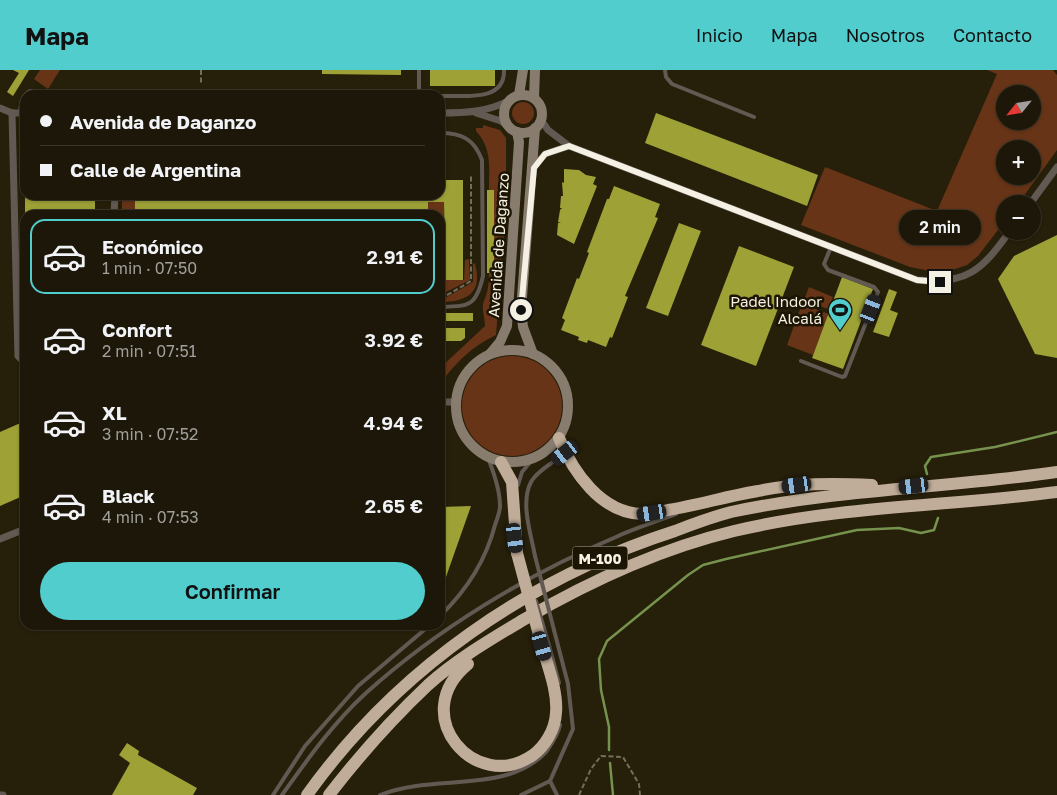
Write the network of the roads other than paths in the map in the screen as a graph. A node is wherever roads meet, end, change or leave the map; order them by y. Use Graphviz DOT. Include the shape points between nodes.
graph roads {
  1 [pos="419,70"];
  2 [pos="504,70"];
  3 [pos="523,70"];
  4 [pos="535,70"];
  5 [pos="665,70"];
  6 [pos="419,90"];
  7 [pos="445,96"];
  8 [pos="515,98"];
  9 [pos="534,98"];
  10 [pos="0,108"];
  11 [pos="12,113"];
  12 [pos="20,113"];
  13 [pos="445,113"];
  14 [pos="475,113"];
  15 [pos="754,117"];
  16 [pos="538,124"];
  17 [pos="513,129"];
  18 [pos="445,133"];
  19 [pos="569,146"];
  20 [pos="1057,167"];
  21 [pos="534,168"];
  22 [pos="1037,195"];
  23 [pos="1004,240"];
  24 [pos="831,247"];
  25 [pos="445,307"];
  26 [pos="490,354"];
  27 [pos="533,354"];
  28 [pos="20,358"];
  29 [pos="801,361"];
  30 [pos="445,402"];
  31 [pos="456,402"];
  32 [pos="559,438"];
  33 [pos="565,453"];
  34 [pos="495,460"];
  35 [pos="532,460"];
  36 [pos="1057,472"];
  37 [pos="914,486"];
  38 [pos="1057,492"];
  39 [pos="699,505"];
  40 [pos="20,531"];
  41 [pos="0,539"];
  42 [pos="520,553"];
  43 [pos="445,611"];
  44 [pos="521,621"];
  45 [pos="424,630"];
  46 [pos="546,646"];
  47 [pos="561,695"];
  48 [pos="563,704"];
  49 [pos="516,778"];
  50 [pos="550,781"];
  51 [pos="446,789"];
  52 [pos="273,795"];
  53 [pos="282,795"];
  54 [pos="308,795"];
  55 [pos="329,795"];
  56 [pos="380,795"];
  57 [pos="521,795"];
  58 [pos="557,795"];
  1 -- 6 [label="lane"];
  2 -- 7 [label="lane" via="502,85 490,94"];
  3 -- 8 [label="main road"];
  4 -- 9 [label="main road"];
  5 -- 15 [label="lane" via="672,84"];
  8 -- 9 [label="main road"];
  8 -- 14 [label="street"];
  8 -- 17 [label="main road" via="504,114"];
  9 -- 16 [label="main road" via="540,106"];
  10 -- 11 [label="street"];
  11 -- 12 [label="street"];
  11 -- 28 [label="street"];
  13 -- 14 [label="street"];
  14 -- 17 [label="street" via="501,121"];
  16 -- 17 [label="main road" via="526,133"];
  16 -- 19 [label="street"];
  16 -- 21 [label="main road, Avenida de Daganzo"];
  17 -- 26 [label="main road, Avenida de Daganzo" via="519,142 507,326"];
  18 -- 25 [label="lane" via="457,133 468,140 479,151 482,160 483,276 479,295 472,303"];
  19 -- 21 [label="street" via="545,154"];
  19 -- 24 [label="street"];
  20 -- 22 [label="street"];
  21 -- 27 [label="main road, Avenida de Daganzo" via="521,310 523,327"];
  23 -- 24 [label="street" via="978,269 959,279 940,282 917,280"];
  24 -- 29 [label="lane" via="824,264 828,270 874,287 878,292 845,376"];
  26 -- 27 [label="main road" via="519,350"];
  26 -- 31 [label="main road" via="466,373"];
  27 -- 32 [label="main road" via="548,362 566,390 568,415"];
  30 -- 31 [label="street"];
  31 -- 34 [label="main road" via="457,419 464,435 474,448"];
  32 -- 33 [label="highway"];
  32 -- 35 [label="main road"];
  33 -- 39 [label="highway" via="586,484 622,511 642,514"];
  33 -- 50 [label="lane, bridge" via="531,481 528,492 529,528 568,684 573,729"];
  34 -- 35 [label="main road" via="511,463"];
  34 -- 42 [label="highway" via="512,482"];
  34 -- 43 [label="lane" via="500,507 491,541 476,573"];
  35 -- 42 [label="lane" via="522,472 518,484"];
  36 -- 37 [label="highway, M-100" via="989,482"];
  37 -- 39 [label="highway" via="817,482 758,490"];
  37 -- 54 [label="highway, M-100" via="821,497 730,513 624,547 564,575 476,628 419,673 358,732"];
  38 -- 44 [label="highway, M-100" via="804,518 734,531 631,564 573,591"];
  39 -- 53 [label="lane" via="616,536 558,564 424,645 365,694 309,756"];
  40 -- 41 [label="street"];
  42 -- 46 [label="highway, bridge"];
  44 -- 46 [label="highway" via="456,674 444,699 445,725 455,746 474,761 493,767 511,766 540,749 550,734 556,713"];
  44 -- 55 [label="highway, M-100" via="482,643 429,685 356,761"];
  45 -- 52 [label="lane" via="358,686 305,746"];
  46 -- 47 [label="lane"];
  48 -- 49 [label="lane" via="558,733 538,763"];
  50 -- 57 [label="lane"];
  50 -- 58 [label="lane"];
  51 -- 56 [label="lane" via="421,788"];
}
